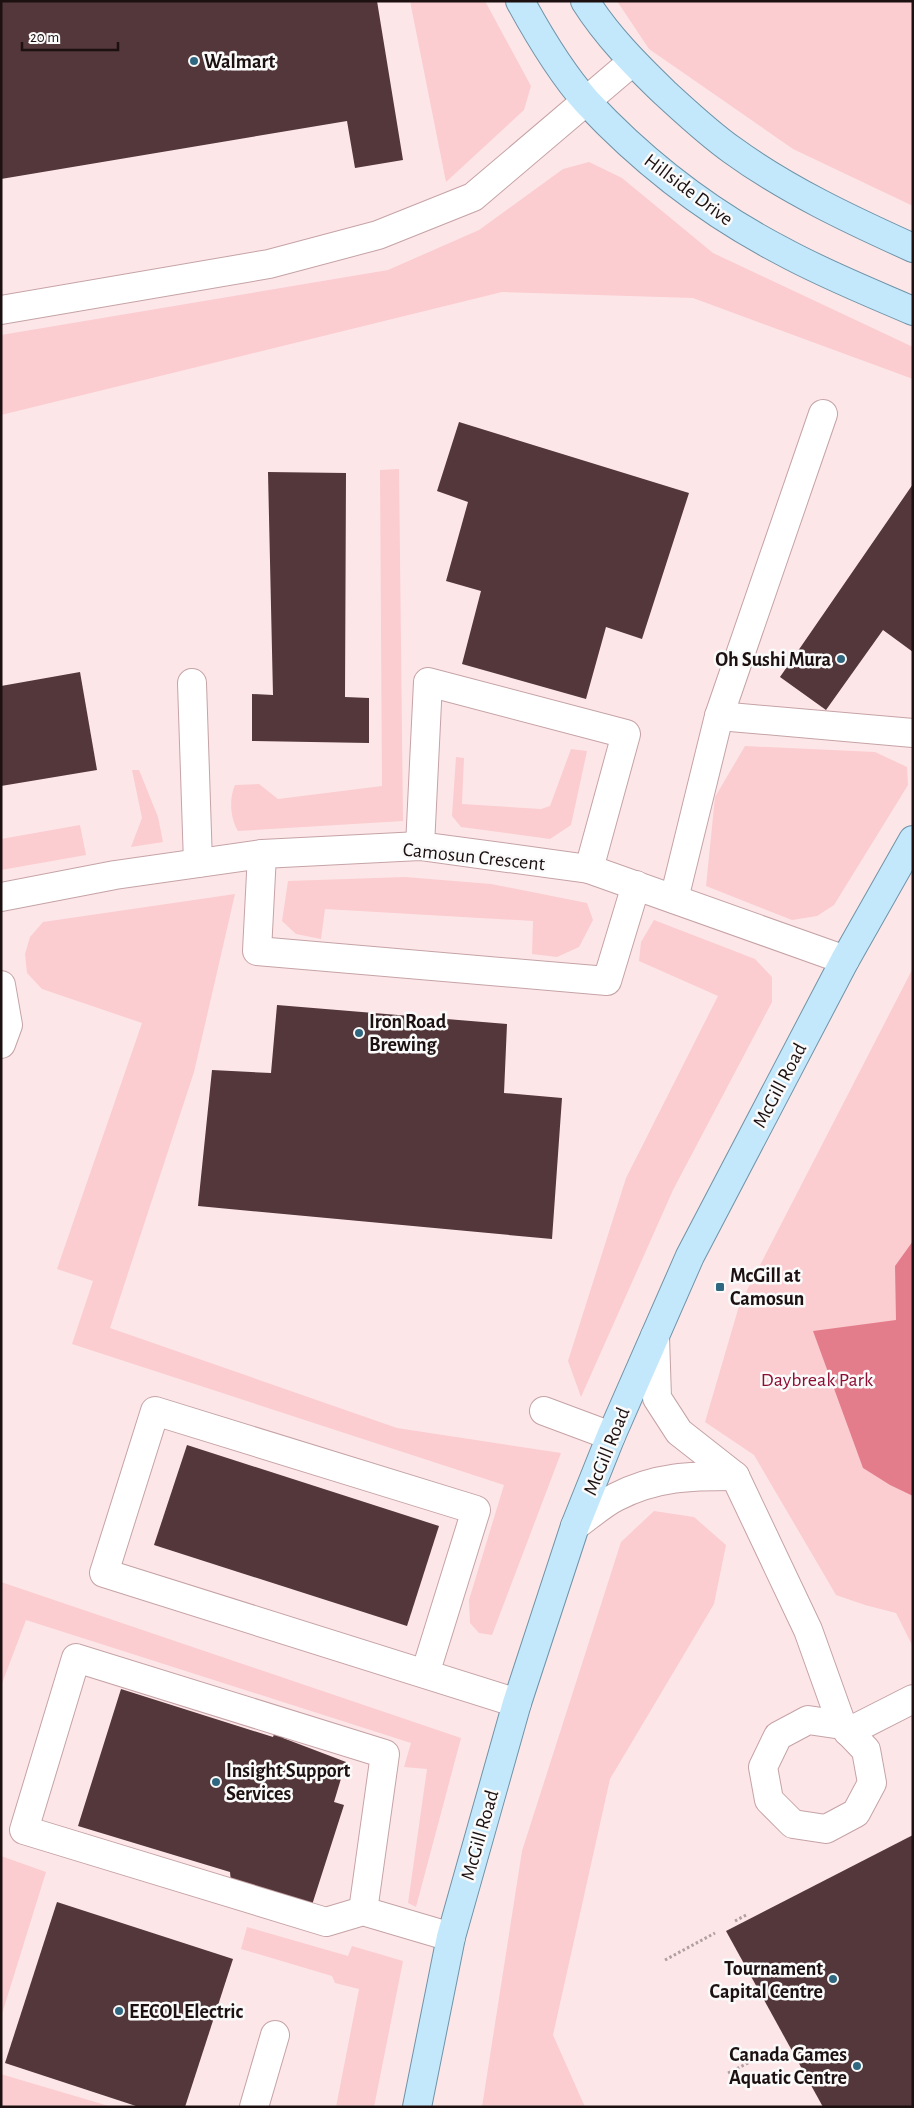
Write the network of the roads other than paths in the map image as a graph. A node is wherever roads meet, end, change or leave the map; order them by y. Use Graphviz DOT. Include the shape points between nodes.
graph roads {
  1 [pos="520,1"];
  2 [pos="585,1"];
  3 [pos="632,62"];
  4 [pos="586,100"];
  5 [pos="913,248"];
  6 [pos="1,310"];
  7 [pos="913,311"];
  8 [pos="823,414"];
  9 [pos="192,683"];
  10 [pos="719,716"];
  11 [pos="913,733"];
  12 [pos="913,840"];
  13 [pos="420,846"];
  14 [pos="262,854"];
  15 [pos="198,863"];
  16 [pos="589,869"];
  17 [pos="636,886"];
  18 [pos="1,897"];
  19 [pos="674,899"];
  20 [pos="845,960"];
  21 [pos="1,984"];
  22 [pos="1,1044"];
  23 [pos="655,1336"];
  24 [pos="544,1411"];
  25 [pos="611,1436"];
  26 [pos="735,1476"];
  27 [pos="575,1526"];
  28 [pos="425,1674"];
  29 [pos="913,1699"];
  30 [pos="517,1703"];
  31 [pos="363,1911"];
  32 [pos="451,1938"];
  33 [pos="275,2035"];
  34 [pos="254,2107"];
  35 [pos="418,2107"];
  1 -- 4 [label="main road, Hillside Drive" via="541,39"];
  2 -- 3 [label="main road"];
  3 -- 4 [label="street"];
  3 -- 5 [label="main road" via="732,150 820,202"];
  4 -- 6 [label="street" via="473,197 378,234 269,264"];
  4 -- 7 [label="main road, Hillside Drive" via="650,162 698,200 782,252"];
  8 -- 10 [label="street"];
  9 -- 15 [label="street"];
  10 -- 11 [label="street"];
  10 -- 19 [label="street"];
  12 -- 20 [label="main road, McGill Road"];
  13 -- 14 [label="street, Camosun Crescent"];
  13 -- 16 [label="street, Camosun Crescent"];
  13 -- 16 [label="street" via="428,682 626,734"];
  14 -- 15 [label="street, Camosun Crescent"];
  14 -- 17 [label="street" via="257,951 607,981"];
  15 -- 18 [label="street, Camosun Crescent"];
  16 -- 17 [label="street, Camosun Crescent"];
  17 -- 19 [label="street, Camosun Crescent"];
  19 -- 20 [label="street, Camosun Crescent"];
  20 -- 23 [label="main road, McGill Road" via="690,1256"];
  21 -- 22 [label="street" via="8,1025"];
  23 -- 25 [label="main road, McGill Road"];
  23 -- 26 [label="street" via="657,1398 679,1432"];
  24 -- 25 [label="street"];
  25 -- 27 [label="main road, McGill Road"];
  26 -- 27 [label="street" via="685,1476 647,1484 615,1498"];
  26 -- 29 [label="street" via="808,1630 845,1729"];
  27 -- 30 [label="main road, McGill Road"];
  28 -- 28 [label="street" via="476,1510 155,1412 104,1573"];
  28 -- 30 [label="street"];
  30 -- 32 [label="main road, McGill Road"];
  31 -- 31 [label="street" via="326,1922 24,1830 76,1658 385,1754"];
  31 -- 32 [label="street"];
  32 -- 35 [label="main road, McGill Road"];
  33 -- 34 [label="street"];
}
